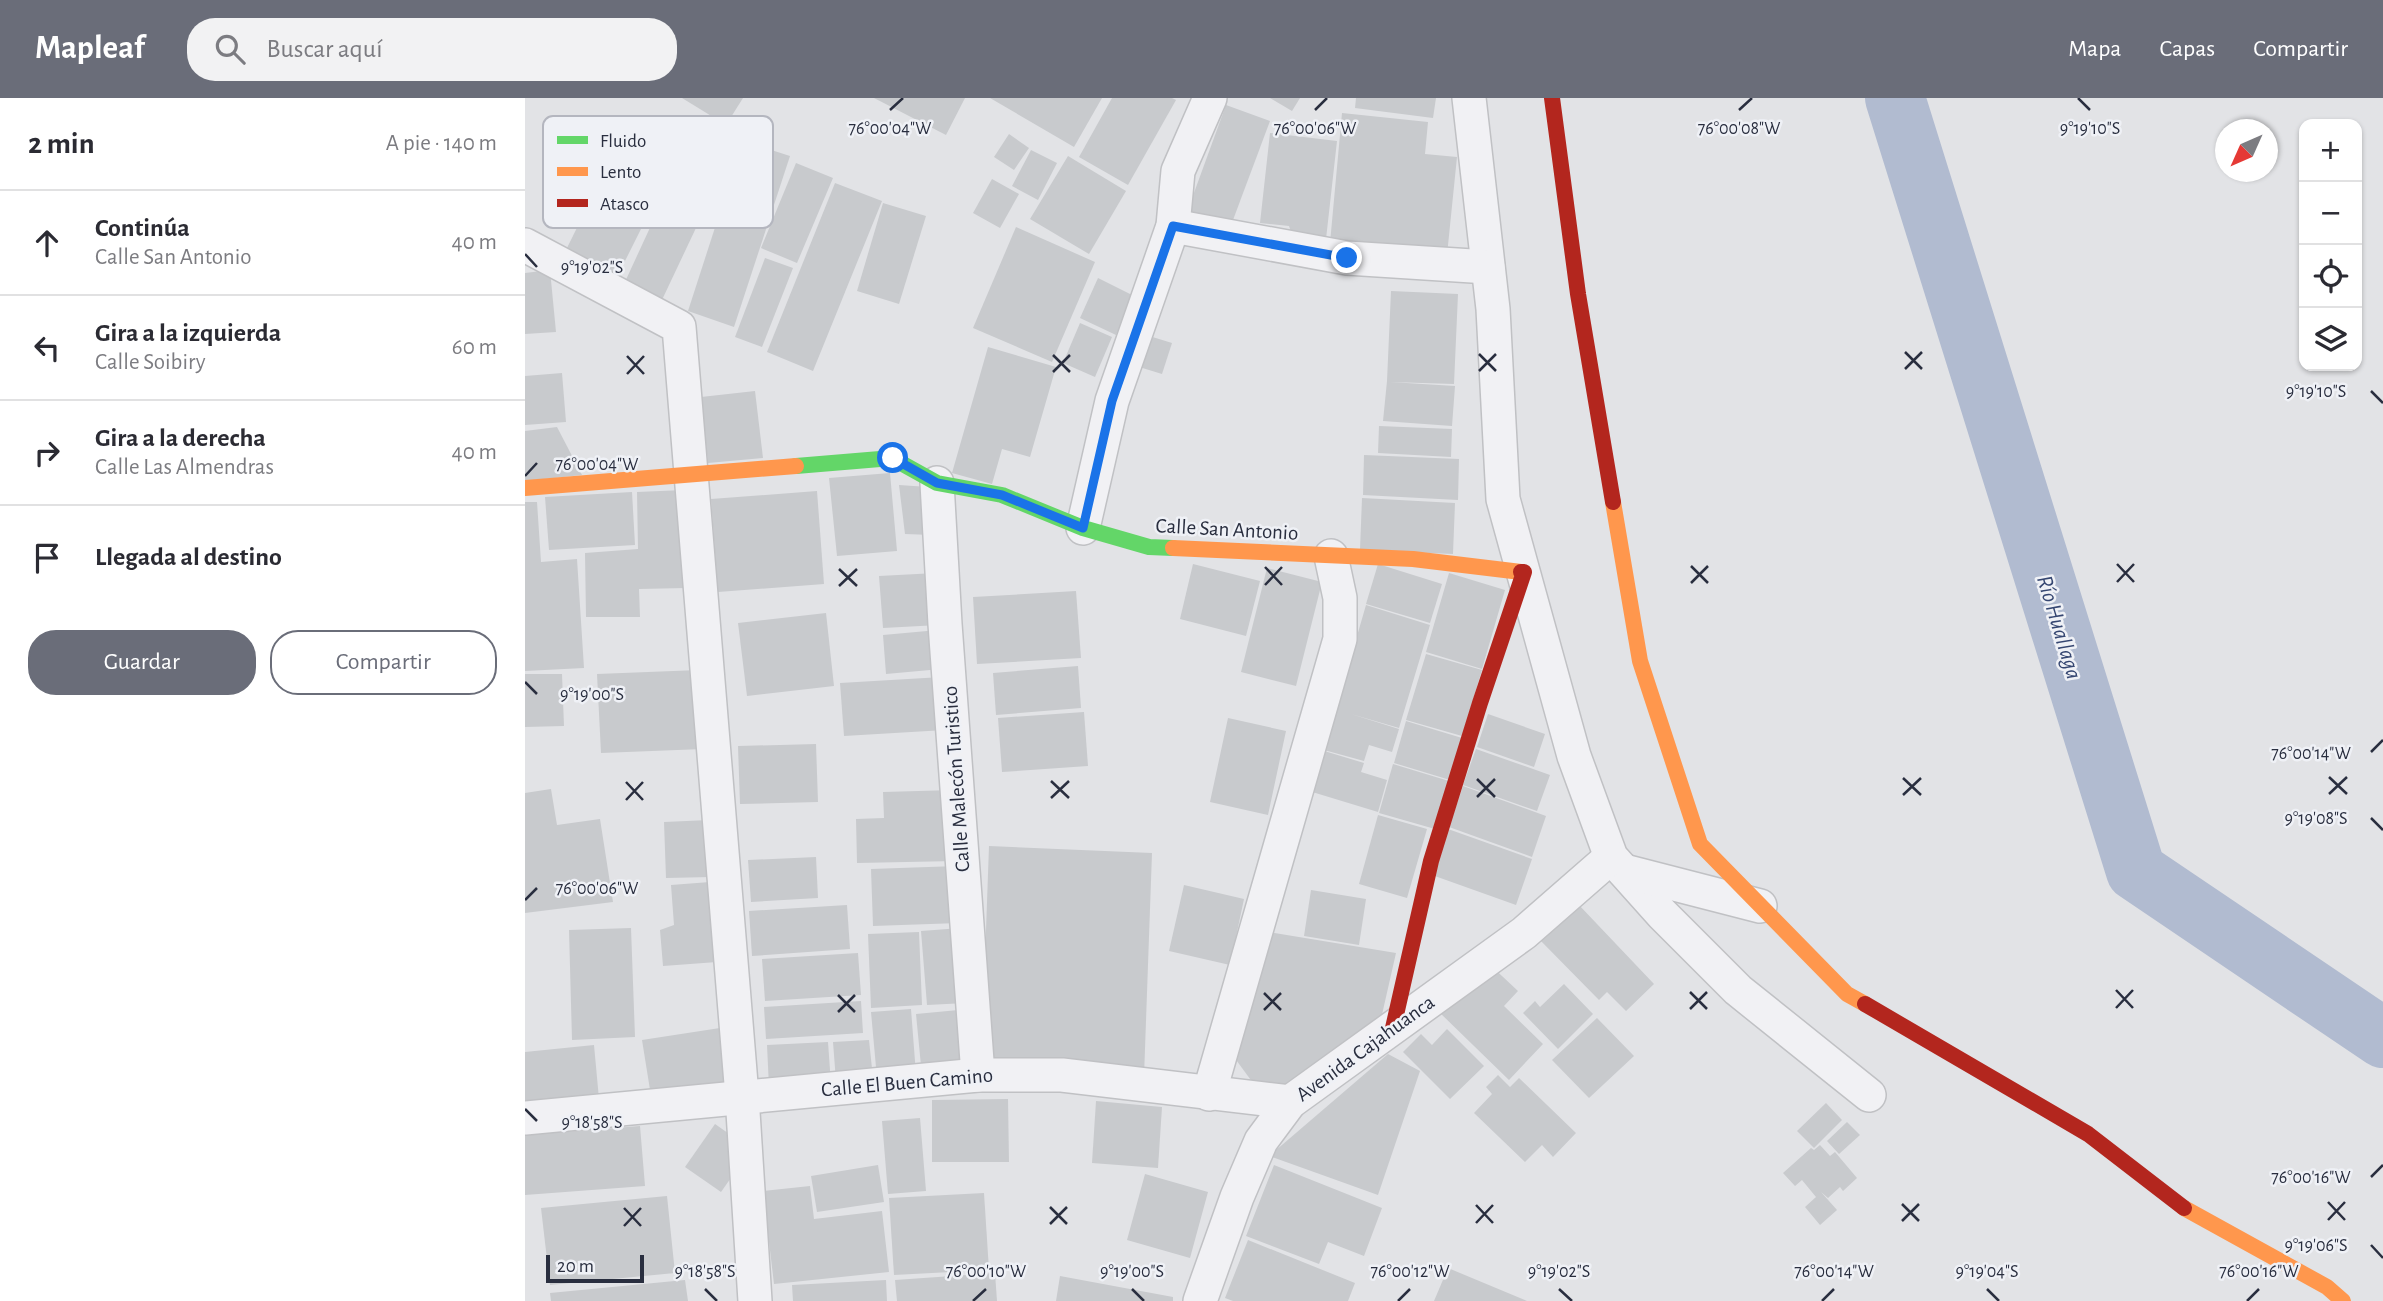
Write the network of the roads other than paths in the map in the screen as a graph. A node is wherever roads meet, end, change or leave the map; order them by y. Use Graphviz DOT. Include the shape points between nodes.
graph roads {
  1 [pos="1210,98"];
  2 [pos="1469,98"];
  3 [pos="1552,98"];
  4 [pos="1173,226"];
  5 [pos="525,245"];
  6 [pos="1488,267"];
  7 [pos="691,474"];
  8 [pos="937,483"];
  9 [pos="525,488"];
  10 [pos="1083,528"];
  11 [pos="1331,556"];
  12 [pos="1524,572"];
  13 [pos="1617,864"];
  14 [pos="1760,906"];
  15 [pos="1393,1028"];
  16 [pos="978,1075"];
  17 [pos="1209,1094"];
  18 [pos="1869,1095"];
  19 [pos="742,1097"];
  20 [pos="1290,1102"];
  21 [pos="525,1118"];
  22 [pos="755,1301"];
  23 [pos="1200,1301"];
  24 [pos="2343,1301"];
  1 -- 4 [label="street" via="1178,171"];
  2 -- 6 [label="street"];
  3 -- 14 [label="street" via="1578,294 1640,662 1700,845"];
  4 -- 6 [label="street" via="1347,258"];
  4 -- 10 [label="street" via="1112,401"];
  5 -- 7 [label="street" via="679,327"];
  6 -- 12 [label="street" via="1503,499"];
  7 -- 8 [label="street, Calle San Antonio" via="893,458"];
  7 -- 9 [label="street, Calle San Antonio"];
  7 -- 19 [label="street"];
  8 -- 10 [label="street, Calle San Antonio" via="1002,495"];
  8 -- 16 [label="street, Calle Malecón Turistico"];
  10 -- 11 [label="street, Calle San Antonio" via="1149,547"];
  11 -- 12 [label="street, Calle San Antonio" via="1413,559"];
  11 -- 17 [label="street" via="1340,598 1340,639"];
  12 -- 13 [label="street" via="1574,756"];
  12 -- 15 [label="street" via="1431,861"];
  13 -- 14 [label="street"];
  13 -- 15 [label="street, Avenida Cajahuanca"];
  13 -- 18 [label="street" via="1738,990"];
  14 -- 24 [label="street" via="1847,994 2088,1134 2182,1207 2327,1287"];
  15 -- 20 [label="street, Avenida Cajahuanca"];
  16 -- 17 [label="street, Calle El Buen Camino" via="1062,1076"];
  16 -- 19 [label="street, Calle El Buen Camino"];
  17 -- 20 [label="street, Calle El Buen Camino"];
  19 -- 21 [label="street, Calle El Buen Camino"];
  19 -- 22 [label="street"];
  20 -- 23 [label="street, Avenida Cajahuanca" via="1261,1141"];
}
